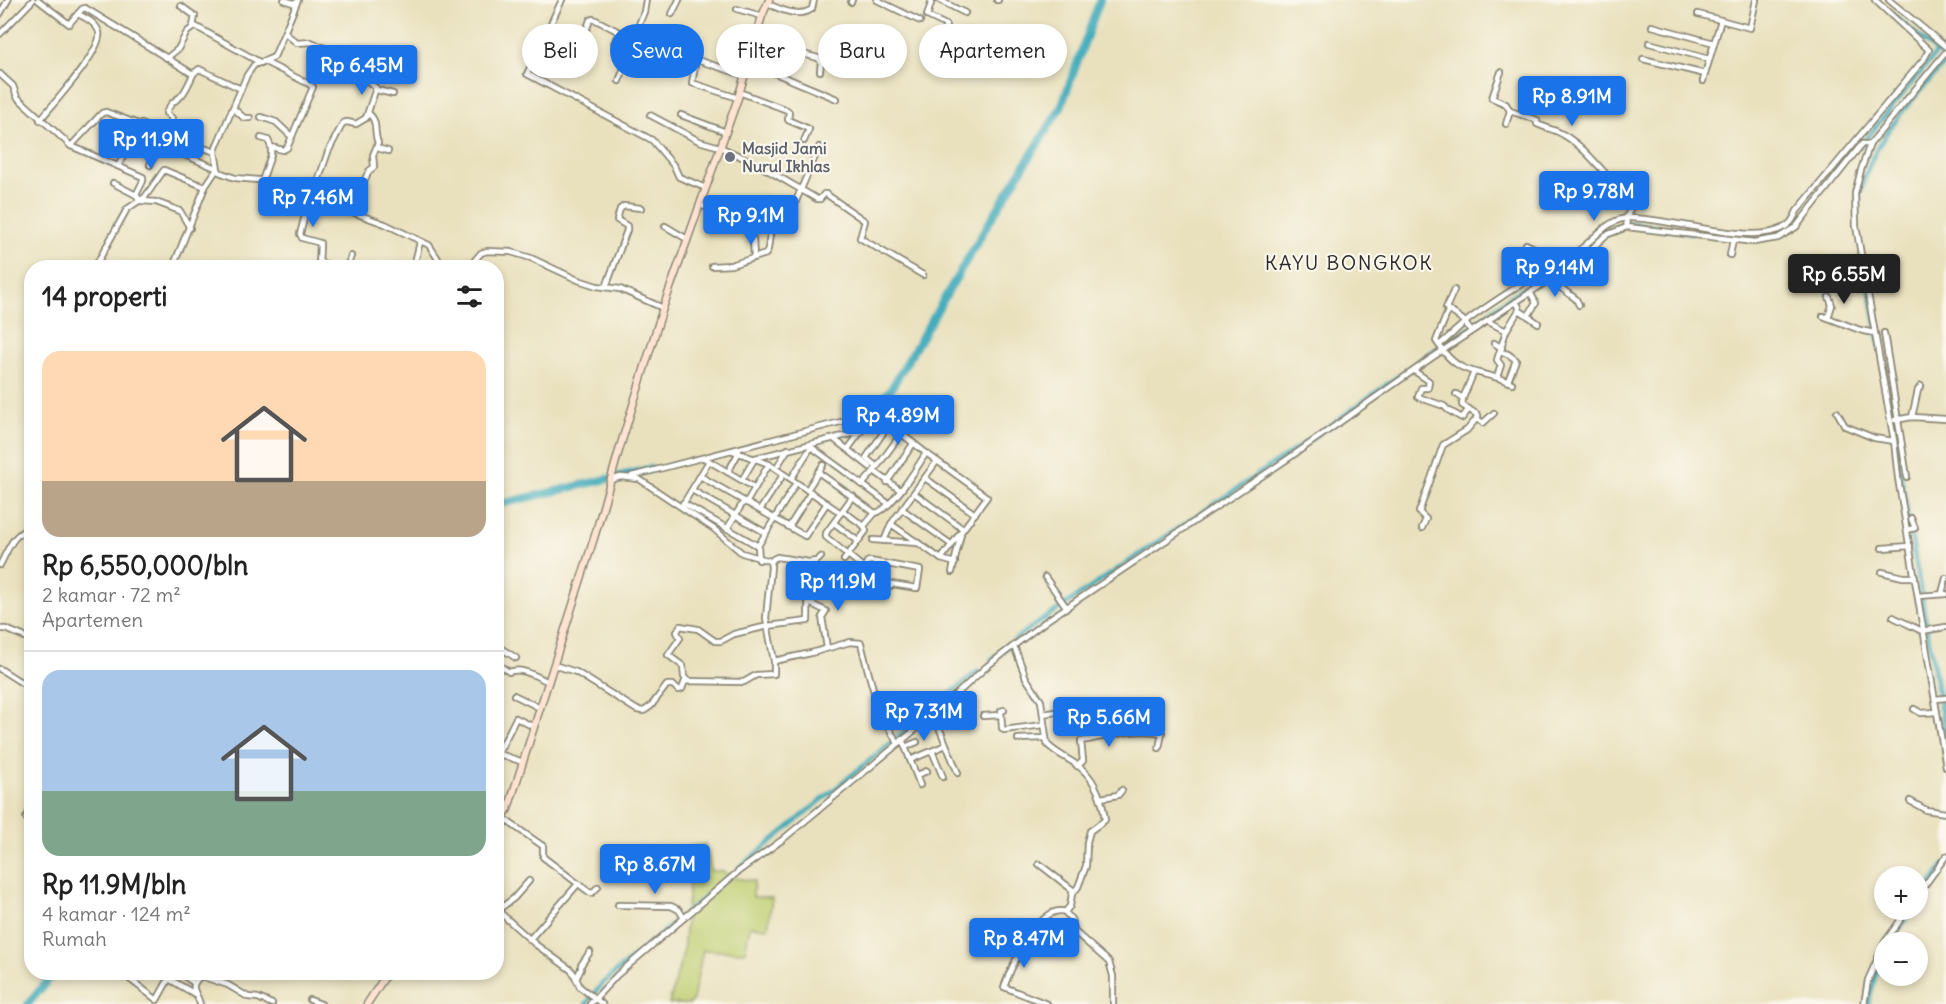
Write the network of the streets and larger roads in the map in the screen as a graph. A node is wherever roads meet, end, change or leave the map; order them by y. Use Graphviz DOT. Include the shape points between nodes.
graph roads {
  1 [pos="8,0"];
  2 [pos="33,0"];
  3 [pos="38,0"];
  4 [pos="284,0"];
  5 [pos="562,0"];
  6 [pos="646,0"];
  7 [pos="679,0"];
  8 [pos="814,0"];
  9 [pos="877,0"];
  10 [pos="932,0"];
  11 [pos="939,0"];
  12 [pos="1756,0"];
  13 [pos="1875,0"];
  14 [pos="1888,0"];
  15 [pos="297,2"];
  16 [pos="769,2"];
  17 [pos="181,6"];
  18 [pos="737,9"];
  19 [pos="965,13"];
  20 [pos="0,14"];
  21 [pos="78,14"];
  22 [pos="672,14"];
  23 [pos="1698,14"];
  24 [pos="762,16"];
  25 [pos="920,21"];
  26 [pos="1721,21"];
  27 [pos="588,24"];
  28 [pos="639,24"];
  29 [pos="759,24"];
  30 [pos="944,24"];
  31 [pos="193,26"];
  32 [pos="1652,26"];
  33 [pos="610,27"];
  34 [pos="285,33"];
  35 [pos="0,34"];
  36 [pos="1649,43"];
  37 [pos="1714,43"];
  38 [pos="1946,47"];
  39 [pos="1946,52"];
  40 [pos="167,58"];
  41 [pos="1643,59"];
  42 [pos="1709,59"];
  43 [pos="263,62"];
  44 [pos="1501,72"];
  45 [pos="0,74"];
  46 [pos="194,74"];
  47 [pos="1705,74"];
  48 [pos="620,78"];
  49 [pos="693,78"];
  50 [pos="743,78"];
  51 [pos="786,78"];
  52 [pos="619,81"];
  53 [pos="1703,81"];
  54 [pos="1903,85"];
  55 [pos="241,89"];
  56 [pos="376,90"];
  57 [pos="1911,92"];
  58 [pos="393,94"];
  59 [pos="738,95"];
  60 [pos="837,99"];
  61 [pos="232,108"];
  62 [pos="1510,111"];
  63 [pos="368,113"];
  64 [pos="650,115"];
  65 [pos="681,115"];
  66 [pos="261,117"];
  67 [pos="250,118"];
  68 [pos="40,120"];
  69 [pos="142,124"];
  70 [pos="1506,124"];
  71 [pos="165,132"];
  72 [pos="726,132"];
  73 [pos="292,137"];
  74 [pos="261,138"];
  75 [pos="804,141"];
  76 [pos="158,144"];
  77 [pos="1870,144"];
  78 [pos="71,146"];
  79 [pos="271,147"];
  80 [pos="720,147"];
  81 [pos="819,147"];
  82 [pos="377,148"];
  83 [pos="388,151"];
  84 [pos="214,152"];
  85 [pos="150,165"];
  86 [pos="118,166"];
  87 [pos="218,169"];
  88 [pos="262,181"];
  89 [pos="113,183"];
  90 [pos="205,187"];
  91 [pos="706,188"];
  92 [pos="801,189"];
  93 [pos="1640,189"];
  94 [pos="312,193"];
  95 [pos="136,195"];
  96 [pos="141,201"];
  97 [pos="1633,201"];
  98 [pos="1803,204"];
  99 [pos="700,205"];
  100 [pos="640,208"];
  101 [pos="1810,209"];
  102 [pos="349,211"];
  103 [pos="789,212"];
  104 [pos="773,213"];
  105 [pos="1655,221"];
  106 [pos="1627,223"];
  107 [pos="1794,225"];
  108 [pos="665,226"];
  109 [pos="190,228"];
  110 [pos="770,229"];
  111 [pos="1657,229"];
  112 [pos="1604,232"];
  113 [pos="1712,234"];
  114 [pos="1766,237"];
  115 [pos="687,239"];
  116 [pos="753,239"];
  117 [pos="1733,240"];
  118 [pos="420,242"];
  119 [pos="1584,251"];
  120 [pos="1730,255"];
  121 [pos="351,256"];
  122 [pos="754,257"];
  123 [pos="98,260"];
  124 [pos="176,260"];
  125 [pos="319,260"];
  126 [pos="350,260"];
  127 [pos="416,260"];
  128 [pos="439,260"];
  129 [pos="475,260"];
  130 [pos="712,266"];
  131 [pos="1517,267"];
  132 [pos="1558,268"];
  133 [pos="923,275"];
  134 [pos="1549,279"];
  135 [pos="606,287"];
  136 [pos="1454,290"];
  137 [pos="1512,292"];
  138 [pos="1530,292"];
  139 [pos="1829,297"];
  140 [pos="1517,301"];
  141 [pos="1579,305"];
  142 [pos="663,308"];
  143 [pos="1519,310"];
  144 [pos="1448,311"];
  145 [pos="1483,311"];
  146 [pos="1528,316"];
  147 [pos="1488,319"];
  148 [pos="1465,323"];
  149 [pos="1538,323"];
  150 [pos="1471,331"];
  151 [pos="1506,331"];
  152 [pos="1874,333"];
  153 [pos="1884,333"];
  154 [pos="1494,343"];
  155 [pos="1441,348"];
  156 [pos="1501,350"];
  157 [pos="1414,371"];
  158 [pos="1474,372"];
  159 [pos="1497,377"];
  160 [pos="1921,386"];
  161 [pos="1456,394"];
  162 [pos="1889,397"];
  163 [pos="1463,398"];
  164 [pos="1469,409"];
  165 [pos="1837,412"];
  166 [pos="1494,413"];
  167 [pos="1912,417"];
  168 [pos="1476,418"];
  169 [pos="870,419"];
  170 [pos="1946,419"];
  171 [pos="1894,420"];
  172 [pos="889,424"];
  173 [pos="859,432"];
  174 [pos="901,434"];
  175 [pos="834,439"];
  176 [pos="1894,441"];
  177 [pos="914,444"];
  178 [pos="810,446"];
  179 [pos="1898,448"];
  180 [pos="788,449"];
  181 [pos="848,449"];
  182 [pos="732,451"];
  183 [pos="739,452"];
  184 [pos="926,453"];
  185 [pos="704,458"];
  186 [pos="755,458"];
  187 [pos="709,461"];
  188 [pos="937,461"];
  189 [pos="769,464"];
  190 [pos="778,465"];
  191 [pos="823,465"];
  192 [pos="874,468"];
  193 [pos="728,472"];
  194 [pos="818,472"];
  195 [pos="783,475"];
  196 [pos="700,476"];
  197 [pos="793,476"];
  198 [pos="630,477"];
  199 [pos="925,477"];
  200 [pos="1904,478"];
  201 [pos="610,480"];
  202 [pos="742,480"];
  203 [pos="887,482"];
  204 [pos="796,483"];
  205 [pos="862,484"];
  206 [pos="755,488"];
  207 [pos="692,490"];
  208 [pos="900,490"];
  209 [pos="809,491"];
  210 [pos="914,493"];
  211 [pos="853,496"];
  212 [pos="745,502"];
  213 [pos="827,504"];
  214 [pos="889,504"];
  215 [pos="682,506"];
  216 [pos="902,509"];
  217 [pos="760,510"];
  218 [pos="842,512"];
  219 [pos="875,513"];
  220 [pos="735,514"];
  221 [pos="975,514"];
  222 [pos="774,518"];
  223 [pos="1911,518"];
  224 [pos="834,523"];
  225 [pos="891,524"];
  226 [pos="864,526"];
  227 [pos="789,527"];
  228 [pos="1422,528"];
  229 [pos="727,529"];
  230 [pos="24,530"];
  231 [pos="963,530"];
  232 [pos="1910,530"];
  233 [pos="766,532"];
  234 [pos="873,540"];
  235 [pos="858,541"];
  236 [pos="884,541"];
  237 [pos="918,543"];
  238 [pos="952,545"];
  239 [pos="758,546"];
  240 [pos="1910,546"];
  241 [pos="1882,548"];
  242 [pos="849,554"];
  243 [pos="820,557"];
  244 [pos="941,559"];
  245 [pos="759,560"];
  246 [pos="844,560"];
  247 [pos="809,562"];
  248 [pos="955,563"];
  249 [pos="771,564"];
  250 [pos="0,565"];
  251 [pos="864,568"];
  252 [pos="952,572"];
  253 [pos="1882,572"];
  254 [pos="1046,577"];
  255 [pos="1915,577"];
  256 [pos="1946,578"];
  257 [pos="894,585"];
  258 [pos="1944,593"];
  259 [pos="862,595"];
  260 [pos="1921,596"];
  261 [pos="809,603"];
  262 [pos="1066,607"];
  263 [pos="1893,617"];
  264 [pos="768,626"];
  265 [pos="1946,627"];
  266 [pos="0,629"];
  267 [pos="1925,630"];
  268 [pos="24,637"];
  269 [pos="1014,646"];
  270 [pos="827,648"];
  271 [pos="504,650"];
  272 [pos="516,658"];
  273 [pos="774,661"];
  274 [pos="554,664"];
  275 [pos="0,669"];
  276 [pos="504,669"];
  277 [pos="688,681"];
  278 [pos="549,682"];
  279 [pos="24,685"];
  280 [pos="514,695"];
  281 [pos="1946,698"];
  282 [pos="1936,699"];
  283 [pos="540,708"];
  284 [pos="1004,710"];
  285 [pos="1914,710"];
  286 [pos="1062,711"];
  287 [pos="1937,712"];
  288 [pos="933,713"];
  289 [pos="1042,714"];
  290 [pos="1000,715"];
  291 [pos="983,716"];
  292 [pos="1043,726"];
  293 [pos="534,727"];
  294 [pos="1045,738"];
  295 [pos="1018,739"];
  296 [pos="899,741"];
  297 [pos="917,742"];
  298 [pos="504,743"];
  299 [pos="946,745"];
  300 [pos="905,747"];
  301 [pos="1159,748"];
  302 [pos="932,751"];
  303 [pos="504,758"];
  304 [pos="910,759"];
  305 [pos="523,762"];
  306 [pos="1077,766"];
  307 [pos="1946,766"];
  308 [pos="927,771"];
  309 [pos="958,773"];
  310 [pos="917,775"];
  311 [pos="943,777"];
  312 [pos="920,785"];
  313 [pos="1122,790"];
  314 [pos="1101,798"];
  315 [pos="1910,801"];
  316 [pos="504,808"];
  317 [pos="508,809"];
  318 [pos="1946,813"];
  319 [pos="504,819"];
  320 [pos="1945,860"];
  321 [pos="1039,864"];
  322 [pos="529,881"];
  323 [pos="1928,882"];
  324 [pos="578,884"];
  325 [pos="598,887"];
  326 [pos="1074,891"];
  327 [pos="504,905"];
  328 [pos="618,905"];
  329 [pos="1065,912"];
  330 [pos="683,915"];
  331 [pos="504,916"];
  332 [pos="530,939"];
  333 [pos="590,952"];
  334 [pos="1874,967"];
  335 [pos="576,979"];
  336 [pos="131,980"];
  337 [pos="168,980"];
  338 [pos="170,980"];
  339 [pos="190,980"];
  340 [pos="197,980"];
  341 [pos="214,980"];
  342 [pos="383,980"];
  343 [pos="194,983"];
  344 [pos="195,994"];
  345 [pos="248,997"];
  346 [pos="591,997"];
  347 [pos="310,1000"];
  348 [pos="200,1004"];
  349 [pos="246,1004"];
  350 [pos="272,1004"];
  351 [pos="321,1004"];
  352 [pos="367,1004"];
  353 [pos="590,1004"];
  354 [pos="602,1004"];
  355 [pos="1047,1004"];
  356 [pos="1113,1004"];
  357 [pos="1863,1004"];
  1 -- 20 [label="street"];
  2 -- 35 [label="street"];
  3 -- 21 [label="street" via="69,24"];
  4 -- 15 [label="street"];
  5 -- 91 [label="street" via="527,74 652,141 679,177"];
  6 -- 28 [label="street"];
  7 -- 22 [label="street"];
  8 -- 16 [label="street" via="812,9 803,13 790,12"];
  9 -- 25 [label="street"];
  10 -- 30 [label="street" via="927,16"];
  11 -- 19 [label="street"];
  12 -- 26 [label="street" via="1750,28"];
  13 -- 54 [label="street" via="1929,50"];
  14 -- 38 [label="street"];
  15 -- 34 [label="street"];
  16 -- 24 [label="street"];
  17 -- 31 [label="street" via="195,16"];
  18 -- 24 [label="street"];
  21 -- 40 [label="street" via="85,8"];
  21 -- 68 [label="street" via="92,23 99,38 86,65"];
  23 -- 26 [label="street"];
  24 -- 29 [label="street"];
  26 -- 37 [label="street"];
  27 -- 33 [label="street" via="595,20"];
  31 -- 40 [label="street"];
  31 -- 43 [label="street"];
  32 -- 37 [label="street"];
  34 -- 43 [label="street" via="274,57"];
  34 -- 56 [label="street" via="297,43 311,42 368,68 369,82"];
  36 -- 42 [label="street"];
  37 -- 42 [label="street"];
  39 -- 57 [label="street"];
  40 -- 46 [label="street"];
  41 -- 47 [label="street"];
  42 -- 47 [label="street"];
  43 -- 55 [label="street" via="251,67"];
  43 -- 73 [label="street" via="313,87"];
  44 -- 62 [label="street" via="1492,98 1506,104"];
  45 -- 68 [label="street"];
  46 -- 55 [label="street" via="199,69"];
  46 -- 71 [label="street" via="182,96 175,98 167,110 172,121"];
  47 -- 53 [label="street"];
  48 -- 52 [label="street"];
  49 -- 59 [label="street" via="692,83"];
  50 -- 59 [label="street"];
  51 -- 60 [label="street"];
  54 -- 57 [label="street"];
  54 -- 98 [label="street"];
  55 -- 61 [label="street"];
  56 -- 58 [label="street"];
  56 -- 63 [label="street"];
  57 -- 77 [label="street"];
  59 -- 72 [label="street"];
  59 -- 75 [label="street" via="789,112 788,120 809,129"];
  61 -- 67 [label="street"];
  61 -- 84 [label="street"];
  62 -- 70 [label="street"];
  62 -- 97 [label="street" via="1564,135"];
  63 -- 82 [label="street" via="376,124"];
  63 -- 94 [label="street" via="356,124 343,123"];
  64 -- 80 [label="street" via="699,141"];
  65 -- 72 [label="street"];
  66 -- 73 [label="street" via="276,122"];
  68 -- 78 [label="street"];
  69 -- 71 [label="street"];
  69 -- 78 [label="street" via="104,112"];
  69 -- 86 [label="street"];
  71 -- 76 [label="street"];
  71 -- 84 [label="street"];
  72 -- 80 [label="street"];
  73 -- 79 [label="street" via="285,150"];
  74 -- 79 [label="street" via="268,140"];
  76 -- 85 [label="street"];
  76 -- 87 [label="street"];
  77 -- 101 [label="street" via="1862,144"];
  77 -- 152 [label="street" via="1854,209"];
  78 -- 86 [label="street"];
  79 -- 88 [label="street"];
  80 -- 91 [label="street"];
  80 -- 92 [label="street"];
  81 -- 92 [label="street"];
  82 -- 83 [label="street"];
  82 -- 102 [label="street" via="374,167"];
  84 -- 87 [label="street"];
  86 -- 95 [label="street" via="143,177"];
  87 -- 88 [label="street" via="235,178"];
  87 -- 90 [label="street"];
  88 -- 94 [label="street"];
  89 -- 95 [label="street"];
  90 -- 96 [label="street" via="164,170"];
  90 -- 109 [label="street"];
  91 -- 99 [label="street"];
  92 -- 103 [label="street"];
  92 -- 133 [label="street" via="819,199 825,193 864,221 860,238"];
  93 -- 97 [label="street"];
  94 -- 102 [label="street"];
  94 -- 125 [label="street" via="300,234 319,243"];
  95 -- 96 [label="street"];
  96 -- 109 [label="street" via="180,211"];
  96 -- 123 [label="street" via="127,209"];
  97 -- 106 [label="street"];
  98 -- 101 [label="street"];
  98 -- 107 [label="street"];
  99 -- 110 [label="street"];
  99 -- 115 [label="street"];
  100 -- 135 [label="street" via="624,206 618,214 618,221 627,230"];
  101 -- 107 [label="street"];
  102 -- 118 [label="street"];
  104 -- 110 [label="street"];
  105 -- 106 [label="street"];
  105 -- 111 [label="street"];
  105 -- 113 [label="street"];
  106 -- 111 [label="street"];
  106 -- 112 [label="street"];
  106 -- 112 [label="street"];
  107 -- 114 [label="street"];
  107 -- 114 [label="street" via="1786,235"];
  108 -- 115 [label="street"];
  109 -- 124 [label="street"];
  110 -- 122 [label="street" via="768,252"];
  111 -- 113 [label="street"];
  112 -- 119 [label="street"];
  113 -- 114 [label="street"];
  113 -- 117 [label="street"];
  114 -- 117 [label="street"];
  115 -- 142 [label="street"];
  116 -- 122 [label="street"];
  117 -- 120 [label="street"];
  118 -- 127 [label="street"];
  118 -- 128 [label="street" via="429,245"];
  119 -- 132 [label="street"];
  119 -- 132 [label="street"];
  121 -- 126 [label="street"];
  122 -- 130 [label="street" via="731,265"];
  129 -- 135 [label="street" via="487,251 511,252 578,280"];
  131 -- 132 [label="street" via="1526,244"];
  132 -- 134 [label="street"];
  132 -- 137 [label="street"];
  134 -- 138 [label="street"];
  134 -- 141 [label="street"];
  135 -- 142 [label="street"];
  136 -- 144 [label="street" via="1446,304"];
  137 -- 140 [label="street"];
  137 -- 145 [label="street"];
  138 -- 140 [label="street"];
  138 -- 146 [label="street" via="1536,303"];
  139 -- 152 [label="street" via="1832,305 1825,317"];
  140 -- 143 [label="street"];
  140 -- 147 [label="street"];
  142 -- 201 [label="street"];
  143 -- 146 [label="street"];
  143 -- 151 [label="street"];
  144 -- 148 [label="street"];
  144 -- 155 [label="street" via="1436,340"];
  145 -- 147 [label="street"];
  145 -- 148 [label="street"];
  146 -- 149 [label="street"];
  147 -- 150 [label="street"];
  147 -- 151 [label="street"];
  148 -- 150 [label="street"];
  148 -- 155 [label="street"];
  150 -- 155 [label="street"];
  151 -- 156 [label="street"];
  152 -- 162 [label="street"];
  153 -- 162 [label="street"];
  154 -- 156 [label="street"];
  155 -- 157 [label="street"];
  155 -- 158 [label="street" via="1449,359"];
  156 -- 159 [label="street"];
  156 -- 159 [label="street" via="1516,360 1510,382"];
  157 -- 164 [label="street" via="1430,381 1418,396 1462,418"];
  157 -- 262 [label="street"];
  158 -- 159 [label="street"];
  158 -- 163 [label="street"];
  160 -- 167 [label="street"];
  161 -- 163 [label="street"];
  162 -- 171 [label="street"];
  163 -- 164 [label="street" via="1461,404"];
  164 -- 168 [label="street" via="1478,415"];
  165 -- 176 [label="street" via="1845,426"];
  166 -- 168 [label="street" via="1483,423"];
  167 -- 170 [label="street"];
  167 -- 171 [label="street"];
  168 -- 228 [label="street" via="1467,430 1443,445 1419,512 1426,519"];
  169 -- 173 [label="street"];
  171 -- 176 [label="street"];
  171 -- 179 [label="street"];
  172 -- 174 [label="street"];
  172 -- 182 [label="street" via="872,413"];
  172 -- 192 [label="street" via="866,458"];
  173 -- 175 [label="street"];
  173 -- 181 [label="street"];
  174 -- 177 [label="street"];
  174 -- 192 [label="street"];
  175 -- 178 [label="street"];
  175 -- 181 [label="street"];
  176 -- 179 [label="street"];
  177 -- 184 [label="street"];
  177 -- 203 [label="street"];
  178 -- 180 [label="street"];
  178 -- 197 [label="street"];
  178 -- 205 [label="street"];
  179 -- 200 [label="street"];
  179 -- 200 [label="street"];
  180 -- 186 [label="street"];
  180 -- 190 [label="street"];
  181 -- 192 [label="street"];
  182 -- 183 [label="street"];
  182 -- 185 [label="street"];
  183 -- 186 [label="street"];
  183 -- 193 [label="street"];
  184 -- 188 [label="street"];
  184 -- 208 [label="street"];
  185 -- 187 [label="street"];
  185 -- 198 [label="street"];
  186 -- 189 [label="street"];
  186 -- 202 [label="street"];
  187 -- 193 [label="street"];
  187 -- 196 [label="street"];
  188 -- 199 [label="street"];
  188 -- 221 [label="street" via="987,497"];
  189 -- 195 [label="street"];
  189 -- 206 [label="street"];
  191 -- 194 [label="street"];
  192 -- 203 [label="street"];
  192 -- 205 [label="street"];
  193 -- 202 [label="street"];
  194 -- 209 [label="street"];
  194 -- 211 [label="street"];
  195 -- 204 [label="street"];
  195 -- 217 [label="street"];
  196 -- 207 [label="street"];
  196 -- 212 [label="street"];
  198 -- 201 [label="street"];
  198 -- 215 [label="street" via="639,478"];
  199 -- 210 [label="street"];
  199 -- 221 [label="street"];
  200 -- 232 [label="street"];
  201 -- 274 [label="street"];
  202 -- 206 [label="street"];
  203 -- 208 [label="street"];
  204 -- 209 [label="street"];
  204 -- 222 [label="street"];
  205 -- 214 [label="street"];
  206 -- 212 [label="street"];
  207 -- 215 [label="street"];
  207 -- 220 [label="street"];
  208 -- 214 [label="street"];
  209 -- 213 [label="street"];
  209 -- 227 [label="street"];
  210 -- 216 [label="street"];
  210 -- 231 [label="street"];
  211 -- 218 [label="street"];
  211 -- 219 [label="street"];
  212 -- 217 [label="street"];
  212 -- 220 [label="street"];
  213 -- 218 [label="street"];
  213 -- 227 [label="street" via="805,536"];
  214 -- 219 [label="street"];
  215 -- 229 [label="street"];
  215 -- 245 [label="street" via="742,554"];
  216 -- 225 [label="street"];
  216 -- 238 [label="street"];
  217 -- 222 [label="street"];
  218 -- 224 [label="street"];
  218 -- 226 [label="street"];
  219 -- 226 [label="street"];
  220 -- 229 [label="street"];
  220 -- 233 [label="street"];
  221 -- 231 [label="street"];
  222 -- 227 [label="street"];
  222 -- 233 [label="street"];
  223 -- 232 [label="street" via="1915,527"];
  224 -- 235 [label="street"];
  224 -- 242 [label="street" via="826,537"];
  225 -- 236 [label="street"];
  225 -- 237 [label="street"];
  226 -- 235 [label="street" via="866,531"];
  229 -- 239 [label="street"];
  230 -- 250 [label="street" via="14,538"];
  231 -- 238 [label="street"];
  231 -- 248 [label="street"];
  232 -- 240 [label="street"];
  233 -- 239 [label="street"];
  234 -- 236 [label="street"];
  235 -- 242 [label="street"];
  236 -- 237 [label="street"];
  237 -- 244 [label="street"];
  238 -- 244 [label="street"];
  239 -- 245 [label="street"];
  240 -- 241 [label="street"];
  240 -- 255 [label="street"];
  242 -- 246 [label="street"];
  242 -- 251 [label="street"];
  243 -- 247 [label="street"];
  244 -- 248 [label="street"];
  245 -- 249 [label="street"];
  247 -- 249 [label="street" via="777,557"];
  247 -- 261 [label="street"];
  248 -- 252 [label="street"];
  249 -- 264 [label="street"];
  251 -- 257 [label="street" via="862,576 866,580"];
  251 -- 257 [label="street" via="870,561 920,570 917,588"];
  253 -- 255 [label="street"];
  254 -- 262 [label="street"];
  255 -- 260 [label="street"];
  256 -- 258 [label="street"];
  257 -- 259 [label="street"];
  258 -- 260 [label="street"];
  260 -- 267 [label="street"];
  261 -- 264 [label="street" via="809,620"];
  261 -- 270 [label="street" via="826,611 822,617"];
  262 -- 269 [label="street"];
  263 -- 267 [label="street"];
  264 -- 273 [label="street"];
  264 -- 277 [label="street" via="721,641 698,629 680,626 680,638 668,655 683,666"];
  265 -- 267 [label="street"];
  266 -- 268 [label="street"];
  267 -- 282 [label="street"];
  269 -- 288 [label="street"];
  269 -- 289 [label="street" via="1026,678 1039,697"];
  270 -- 273 [label="street"];
  270 -- 296 [label="street" via="861,643 889,732"];
  271 -- 272 [label="street"];
  273 -- 277 [label="street" via="774,674 756,675 744,682"];
  274 -- 277 [label="street" via="576,672 640,711 650,708 667,685 681,690"];
  274 -- 278 [label="street"];
  275 -- 279 [label="street"];
  276 -- 278 [label="street" via="526,671"];
  278 -- 283 [label="street"];
  280 -- 283 [label="street"];
  281 -- 282 [label="street"];
  282 -- 287 [label="street"];
  283 -- 293 [label="street"];
  284 -- 290 [label="street"];
  285 -- 287 [label="street"];
  286 -- 289 [label="street"];
  287 -- 307 [label="street"];
  288 -- 296 [label="street"];
  288 -- 299 [label="street"];
  289 -- 292 [label="street"];
  290 -- 291 [label="street"];
  290 -- 292 [label="street" via="1004,730"];
  292 -- 294 [label="street"];
  293 -- 298 [label="street" via="517,718"];
  293 -- 305 [label="street"];
  294 -- 295 [label="street"];
  294 -- 306 [label="street" via="1050,748"];
  296 -- 300 [label="street"];
  296 -- 330 [label="street" via="782,840"];
  297 -- 300 [label="street"];
  299 -- 302 [label="street"];
  299 -- 309 [label="street"];
  300 -- 304 [label="street"];
  301 -- 306 [label="street" via="1162,733 1155,731 1081,741 1083,761"];
  302 -- 304 [label="street"];
  302 -- 311 [label="street"];
  303 -- 305 [label="street"];
  304 -- 310 [label="street"];
  305 -- 317 [label="street"];
  306 -- 314 [label="street"];
  308 -- 310 [label="street"];
  310 -- 312 [label="street"];
  313 -- 314 [label="street" via="1115,796"];
  314 -- 326 [label="street" via="1105,820 1090,831 1086,866"];
  315 -- 318 [label="street" via="1926,810"];
  316 -- 317 [label="street"];
  317 -- 319 [label="street"];
  319 -- 324 [label="street" via="543,846 544,859"];
  320 -- 323 [label="street"];
  321 -- 326 [label="street"];
  322 -- 327 [label="street"];
  324 -- 325 [label="street" via="591,893"];
  324 -- 332 [label="street"];
  326 -- 329 [label="street"];
  328 -- 330 [label="street" via="671,906"];
  329 -- 355 [label="street" via="1053,912 1043,920 1023,945 1004,987"];
  329 -- 356 [label="street" via="1075,932 1109,962"];
  330 -- 346 [label="street"];
  331 -- 332 [label="street"];
  332 -- 335 [label="street" via="571,970"];
  333 -- 335 [label="street"];
  334 -- 357 [label="street"];
  335 -- 346 [label="street"];
  336 -- 337 [label="street" via="156,1000"];
  338 -- 344 [label="street"];
  339 -- 343 [label="street"];
  340 -- 343 [label="street"];
  341 -- 345 [label="street"];
  342 -- 352 [label="street"];
  343 -- 344 [label="street"];
  344 -- 348 [label="street"];
  345 -- 349 [label="street"];
  345 -- 350 [label="street"];
  346 -- 353 [label="street"];
  346 -- 354 [label="street"];
  347 -- 351 [label="street"];
}
